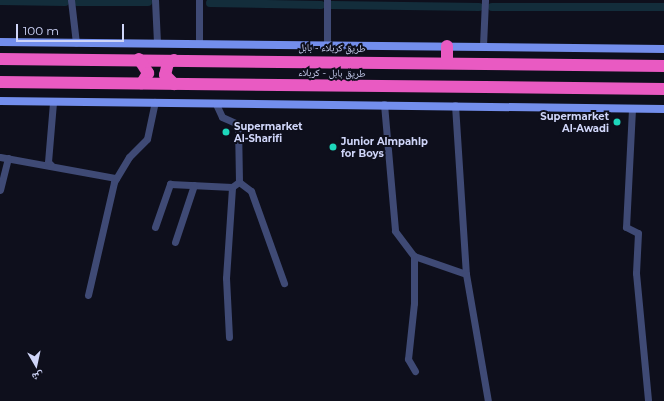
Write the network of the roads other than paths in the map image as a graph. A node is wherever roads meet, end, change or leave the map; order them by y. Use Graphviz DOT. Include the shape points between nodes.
graph roads {
  1 [pos="71,0"];
  2 [pos="155,0"];
  3 [pos="199,0"];
  4 [pos="327,0"];
  5 [pos="485,0"];
  6 [pos="0,42"];
  7 [pos="76,43"];
  8 [pos="157,43"];
  9 [pos="199,43"];
  10 [pos="326,45"];
  11 [pos="447,46"];
  12 [pos="484,46"];
  13 [pos="664,49"];
  14 [pos="0,59"];
  15 [pos="139,59"];
  16 [pos="174,60"];
  17 [pos="447,62"];
  18 [pos="664,66"];
  19 [pos="0,82"];
  20 [pos="142,83"];
  21 [pos="174,84"];
  22 [pos="664,89"];
  23 [pos="0,102"];
  24 [pos="53,102"];
  25 [pos="155,102"];
  26 [pos="216,104"];
  27 [pos="384,104"];
  28 [pos="455,105"];
  29 [pos="632,109"];
  30 [pos="664,109"];
  31 [pos="0,157"];
  32 [pos="8,158"];
  33 [pos="51,165"];
  34 [pos="116,178"];
  35 [pos="239,182"];
  36 [pos="194,185"];
  37 [pos="232,187"];
  38 [pos="0,190"];
  39 [pos="155,227"];
  40 [pos="175,242"];
  41 [pos="414,256"];
  42 [pos="466,274"];
  43 [pos="284,283"];
  44 [pos="88,295"];
  45 [pos="229,337"];
  46 [pos="415,371"];
  47 [pos="488,401"];
  48 [pos="648,401"];
  1 -- 7 [label="street"];
  2 -- 8 [label="street"];
  3 -- 9 [label="street"];
  4 -- 10 [label="street"];
  5 -- 12 [label="street"];
  6 -- 7 [label="main road"];
  7 -- 8 [label="main road"];
  8 -- 9 [label="main road"];
  9 -- 10 [label="main road"];
  10 -- 11 [label="main road"];
  11 -- 12 [label="main road"];
  11 -- 17 [label="highway"];
  12 -- 13 [label="main road"];
  14 -- 15 [label="highway, طريق كربلاء - بابل"];
  15 -- 16 [label="highway, طريق كربلاء - بابل"];
  15 -- 20 [label="highway" via="148,73"];
  16 -- 17 [label="highway, طريق كربلاء - بابل"];
  16 -- 21 [label="highway" via="168,63 165,75"];
  17 -- 18 [label="highway, طريق كربلاء - بابل"];
  19 -- 20 [label="highway, طريق بابل - كربلاء"];
  20 -- 21 [label="highway, طريق بابل - كربلاء"];
  21 -- 22 [label="highway, طريق بابل - كربلاء"];
  23 -- 24 [label="main road"];
  24 -- 25 [label="main road"];
  24 -- 33 [label="street" via="48,162"];
  25 -- 26 [label="main road"];
  25 -- 34 [label="street" via="147,139 129,157"];
  26 -- 27 [label="main road"];
  26 -- 35 [label="street" via="222,117 238,124"];
  27 -- 28 [label="main road"];
  27 -- 41 [label="street" via="392,224"];
  28 -- 29 [label="main road"];
  28 -- 42 [label="street"];
  29 -- 30 [label="main road"];
  29 -- 48 [label="street" via="626,227 638,234 636,273"];
  31 -- 32 [label="street"];
  32 -- 33 [label="street"];
  32 -- 38 [label="street"];
  33 -- 34 [label="street"];
  34 -- 44 [label="street" via="102,220"];
  35 -- 37 [label="street"];
  35 -- 43 [label="street" via="251,191"];
  36 -- 37 [label="street"];
  36 -- 39 [label="street" via="170,184"];
  36 -- 40 [label="street"];
  37 -- 45 [label="street" via="226,278"];
  41 -- 42 [label="street"];
  41 -- 46 [label="street" via="414,303 408,359"];
  42 -- 47 [label="street"];
}
